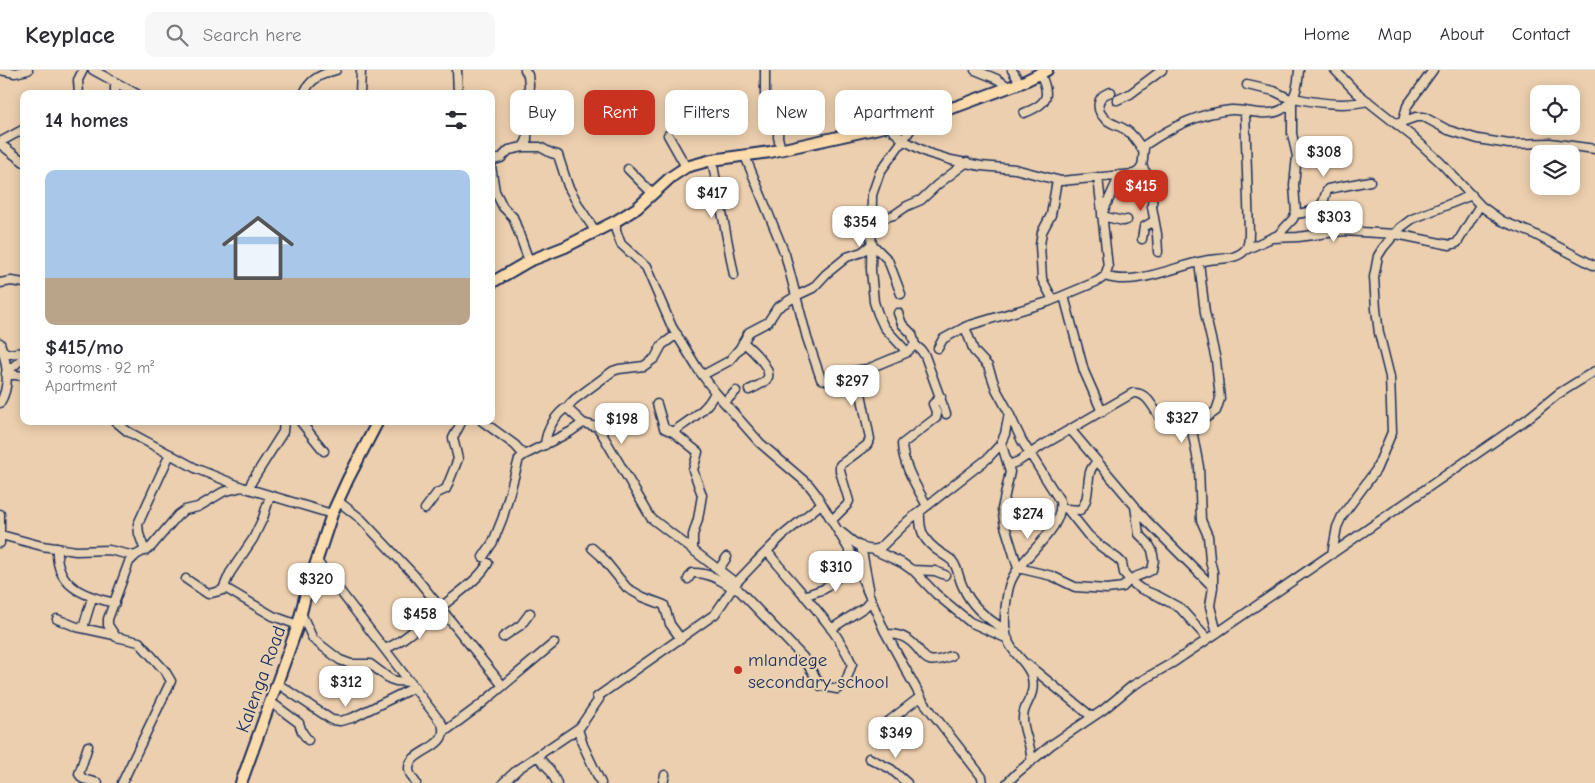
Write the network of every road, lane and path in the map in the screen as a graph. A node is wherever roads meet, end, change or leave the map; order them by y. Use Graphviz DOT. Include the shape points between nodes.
graph roads {
  1 [pos="0,70"];
  2 [pos="28,70"];
  3 [pos="83,70"];
  4 [pos="94,70"];
  5 [pos="336,70"];
  6 [pos="361,70"];
  7 [pos="457,70"];
  8 [pos="525,70"];
  9 [pos="765,70"];
  10 [pos="975,70"];
  11 [pos="1012,70"];
  12 [pos="1162,70"];
  13 [pos="1300,70"];
  14 [pos="1335,70"];
  15 [pos="1432,70"];
  16 [pos="1044,72"];
  17 [pos="115,83"];
  18 [pos="1020,83"];
  19 [pos="1247,85"];
  20 [pos="1009,87"];
  21 [pos="79,90"];
  22 [pos="115,90"];
  23 [pos="129,90"];
  24 [pos="306,90"];
  25 [pos="360,90"];
  26 [pos="458,90"];
  27 [pos="1111,92"];
  28 [pos="1293,99"];
  29 [pos="1117,100"];
  30 [pos="1368,101"];
  31 [pos="952,108"];
  32 [pos="1245,112"];
  33 [pos="1024,113"];
  34 [pos="1400,122"];
  35 [pos="20,131"];
  36 [pos="668,135"];
  37 [pos="848,135"];
  38 [pos="898,135"];
  39 [pos="905,135"];
  40 [pos="903,140"];
  41 [pos="0,143"];
  42 [pos="523,147"];
  43 [pos="1595,149"];
  44 [pos="781,150"];
  45 [pos="1144,151"];
  46 [pos="745,156"];
  47 [pos="20,159"];
  48 [pos="495,160"];
  49 [pos="712,160"];
  50 [pos="967,162"];
  51 [pos="686,167"];
  52 [pos="1143,168"];
  53 [pos="628,169"];
  54 [pos="1120,175"];
  55 [pos="1098,177"];
  56 [pos="1056,180"];
  57 [pos="1370,182"];
  58 [pos="495,191"];
  59 [pos="652,193"];
  60 [pos="1472,195"];
  61 [pos="1480,205"];
  62 [pos="1295,214"];
  63 [pos="1102,215"];
  64 [pos="1127,220"];
  65 [pos="616,221"];
  66 [pos="1154,221"];
  67 [pos="872,223"];
  68 [pos="596,232"];
  69 [pos="1396,234"];
  70 [pos="1272,238"];
  71 [pos="1142,239"];
  72 [pos="872,244"];
  73 [pos="1245,250"];
  74 [pos="1158,252"];
  75 [pos="530,261"];
  76 [pos="1199,262"];
  77 [pos="1595,266"];
  78 [pos="734,275"];
  79 [pos="1106,276"];
  80 [pos="495,281"];
  81 [pos="20,282"];
  82 [pos="0,283"];
  83 [pos="901,294"];
  84 [pos="796,296"];
  85 [pos="1064,296"];
  86 [pos="1053,300"];
  87 [pos="898,313"];
  88 [pos="964,327"];
  89 [pos="677,334"];
  90 [pos="743,342"];
  91 [pos="0,343"];
  92 [pos="915,345"];
  93 [pos="938,348"];
  94 [pos="907,352"];
  95 [pos="7,353"];
  96 [pos="20,357"];
  97 [pos="20,360"];
  98 [pos="867,369"];
  99 [pos="1595,371"];
  100 [pos="6,374"];
  101 [pos="703,375"];
  102 [pos="20,376"];
  103 [pos="749,390"];
  104 [pos="736,391"];
  105 [pos="715,392"];
  106 [pos="941,397"];
  107 [pos="725,402"];
  108 [pos="0,403"];
  109 [pos="657,404"];
  110 [pos="569,406"];
  111 [pos="1102,412"];
  112 [pos="1009,413"];
  113 [pos="946,414"];
  114 [pos="583,423"];
  115 [pos="120,425"];
  116 [pos="284,425"];
  117 [pos="303,425"];
  118 [pos="376,425"];
  119 [pos="460,425"];
  120 [pos="488,425"];
  121 [pos="1194,426"];
  122 [pos="1070,429"];
  123 [pos="673,432"];
  124 [pos="1002,442"];
  125 [pos="546,445"];
  126 [pos="324,451"];
  127 [pos="1031,453"];
  128 [pos="170,454"];
  129 [pos="524,455"];
  130 [pos="1098,462"];
  131 [pos="1009,465"];
  132 [pos="246,488"];
  133 [pos="270,496"];
  134 [pos="338,501"];
  135 [pos="820,504"];
  136 [pos="1135,506"];
  137 [pos="924,508"];
  138 [pos="1065,508"];
  139 [pos="425,509"];
  140 [pos="0,514"];
  141 [pos="332,514"];
  142 [pos="832,520"];
  143 [pos="900,528"];
  144 [pos="838,529"];
  145 [pos="920,529"];
  146 [pos="0,539"];
  147 [pos="861,546"];
  148 [pos="57,548"];
  149 [pos="592,548"];
  150 [pos="693,550"];
  151 [pos="874,550"];
  152 [pos="767,551"];
  153 [pos="145,552"];
  154 [pos="1332,554"];
  155 [pos="135,556"];
  156 [pos="727,557"];
  157 [pos="317,562"];
  158 [pos="858,567"];
  159 [pos="1018,568"];
  160 [pos="719,569"];
  161 [pos="913,570"];
  162 [pos="945,575"];
  163 [pos="186,579"];
  164 [pos="688,579"];
  165 [pos="1130,579"];
  166 [pos="734,585"];
  167 [pos="1213,587"];
  168 [pos="223,589"];
  169 [pos="804,596"];
  170 [pos="92,598"];
  171 [pos="871,599"];
  172 [pos="115,604"];
  173 [pos="440,608"];
  174 [pos="301,613"];
  175 [pos="530,613"];
  176 [pos="57,619"];
  177 [pos="298,625"];
  178 [pos="82,628"];
  179 [pos="831,629"];
  180 [pos="1006,630"];
  181 [pos="1217,633"];
  182 [pos="886,634"];
  183 [pos="114,635"];
  184 [pos="504,637"];
  185 [pos="681,638"];
  186 [pos="1008,639"];
  187 [pos="1208,639"];
  188 [pos="554,643"];
  189 [pos="385,649"];
  190 [pos="951,656"];
  191 [pos="1023,662"];
  192 [pos="278,684"];
  193 [pos="413,685"];
  194 [pos="503,686"];
  195 [pos="920,697"];
  196 [pos="272,703"];
  197 [pos="1092,717"];
  198 [pos="578,729"];
  199 [pos="876,731"];
  200 [pos="444,732"];
  201 [pos="308,740"];
  202 [pos="88,746"];
  203 [pos="538,757"];
  204 [pos="869,758"];
  205 [pos="1031,762"];
  206 [pos="98,783"];
  207 [pos="122,783"];
  208 [pos="242,783"];
  209 [pos="416,783"];
  210 [pos="503,783"];
  211 [pos="557,783"];
  212 [pos="601,783"];
  213 [pos="907,783"];
  214 [pos="983,783"];
  215 [pos="1007,783"];
  1 -- 2 [label="street" via="15,73"];
  3 -- 21 [label="street" via="78,80"];
  4 -- 17 [label="street"];
  5 -- 24 [label="street" via="316,78"];
  6 -- 25 [label="street"];
  7 -- 26 [label="street"];
  8 -- 42 [label="street" via="529,84 527,136"];
  9 -- 44 [label="street" via="766,99 777,110"];
  10 -- 20 [label="street"];
  11 -- 18 [label="street"];
  12 -- 29 [label="street"];
  13 -- 28 [label="street"];
  14 -- 30 [label="street"];
  15 -- 34 [label="street"];
  16 -- 18 [label="main road"];
  16 -- 33 [label="street" via="1045,101"];
  17 -- 22 [label="street"];
  17 -- 23 [label="street"];
  18 -- 20 [label="main road"];
  19 -- 28 [label="street"];
  20 -- 31 [label="main road"];
  27 -- 45 [label="street" via="1100,99 1100,111 1106,120 1132,135"];
  28 -- 30 [label="street" via="1332,104"];
  28 -- 32 [label="street" via="1272,113"];
  28 -- 62 [label="street" via="1292,134 1297,156"];
  30 -- 34 [label="street"];
  32 -- 45 [label="street" via="1230,110 1184,122 1146,145"];
  32 -- 73 [label="street" via="1249,232"];
  34 -- 43 [label="street" via="1424,118 1459,134 1509,144 1550,143"];
  34 -- 60 [label="street"];
  35 -- 41 [label="street"];
  36 -- 51 [label="street"];
  37 -- 44 [label="main road"];
  38 -- 40 [label="street"];
  39 -- 40 [label="street"];
  40 -- 50 [label="street" via="928,153"];
  40 -- 67 [label="street" via="875,182"];
  41 -- 47 [label="street"];
  42 -- 48 [label="street" via="509,150"];
  42 -- 68 [label="street" via="540,147 558,155 568,186"];
  44 -- 46 [label="main road"];
  45 -- 52 [label="street"];
  46 -- 49 [label="main road"];
  46 -- 84 [label="street" via="785,254"];
  49 -- 51 [label="main road"];
  49 -- 78 [label="street"];
  50 -- 56 [label="street" via="1015,169"];
  50 -- 67 [label="street" via="921,200"];
  51 -- 59 [label="main road"];
  52 -- 54 [label="street" via="1134,174"];
  52 -- 66 [label="street" via="1153,187"];
  53 -- 59 [label="street"];
  54 -- 55 [label="street"];
  54 -- 63 [label="street"];
  55 -- 56 [label="street"];
  55 -- 63 [label="street"];
  56 -- 86 [label="street" via="1052,210 1040,245 1042,279"];
  57 -- 62 [label="street" via="1328,189 1320,206"];
  58 -- 75 [label="street" via="503,207 513,217"];
  59 -- 65 [label="main road" via="637,208"];
  60 -- 61 [label="street"];
  60 -- 69 [label="street" via="1412,219"];
  61 -- 69 [label="street" via="1457,243 1450,245"];
  61 -- 77 [label="street" via="1502,221"];
  62 -- 70 [label="street" via="1285,229"];
  63 -- 64 [label="street"];
  63 -- 79 [label="street" via="1108,268"];
  65 -- 68 [label="main road"];
  65 -- 89 [label="street" via="621,244 646,267"];
  66 -- 71 [label="street" via="1144,227"];
  66 -- 74 [label="street"];
  67 -- 72 [label="street"];
  68 -- 75 [label="main road"];
  69 -- 70 [label="street" via="1338,231"];
  69 -- 154 [label="street" via="1378,256 1374,276 1378,327 1390,377 1392,432 1376,470 1342,516"];
  70 -- 73 [label="street"];
  72 -- 83 [label="street" via="888,260"];
  72 -- 84 [label="street" via="847,257 813,288"];
  72 -- 94 [label="street" via="872,288 878,314 884,327"];
  73 -- 76 [label="street" via="1227,258"];
  75 -- 80 [label="main road"];
  76 -- 79 [label="street" via="1143,276 1118,279"];
  76 -- 121 [label="street" via="1220,399 1216,411"];
  79 -- 85 [label="street"];
  81 -- 82 [label="street"];
  84 -- 90 [label="street" via="777,308 768,322 752,330"];
  84 -- 98 [label="street" via="821,379"];
  85 -- 86 [label="street"];
  85 -- 111 [label="street" via="1084,371"];
  86 -- 88 [label="street"];
  87 -- 92 [label="street" via="902,324 911,332"];
  88 -- 93 [label="street" via="944,339"];
  88 -- 112 [label="street" via="974,351 988,366"];
  89 -- 101 [label="street"];
  89 -- 110 [label="street" via="662,345 653,360 644,366 618,369"];
  90 -- 101 [label="street" via="729,361"];
  90 -- 103 [label="street" via="754,351 768,372 765,381"];
  91 -- 95 [label="street"];
  92 -- 94 [label="street"];
  92 -- 106 [label="street" via="925,356"];
  94 -- 98 [label="street"];
  95 -- 96 [label="street"];
  95 -- 100 [label="street"];
  97 -- 100 [label="street"];
  98 -- 142 [label="street" via="861,374 860,384 870,432 869,442 840,465 849,501"];
  99 -- 154 [label="street"];
  100 -- 102 [label="street"];
  100 -- 108 [label="street" via="5,393"];
  101 -- 105 [label="street"];
  104 -- 107 [label="street"];
  105 -- 107 [label="street"];
  105 -- 123 [label="street" via="710,402"];
  106 -- 113 [label="street"];
  106 -- 137 [label="street" via="933,404 936,418 902,444"];
  107 -- 135 [label="street" via="760,442 809,485"];
  109 -- 123 [label="street" via="664,427"];
  110 -- 114 [label="street" via="569,412"];
  110 -- 125 [label="street" via="554,422"];
  111 -- 121 [label="street" via="1138,392 1145,395 1165,424"];
  111 -- 122 [label="street"];
  112 -- 124 [label="street"];
  112 -- 127 [label="street"];
  114 -- 125 [label="street"];
  114 -- 150 [label="street" via="597,427 601,432 651,518"];
  115 -- 128 [label="street"];
  116 -- 132 [label="street" via="283,432"];
  117 -- 126 [label="street"];
  118 -- 134 [label="main road, Kalenga Road"];
  119 -- 139 [label="street" via="453,438 458,459 451,478 446,489 438,493"];
  120 -- 129 [label="street"];
  121 -- 167 [label="street" via="1192,440 1199,467 1201,520 1209,543"];
  122 -- 127 [label="street"];
  122 -- 130 [label="street"];
  123 -- 150 [label="street" via="698,452 693,470 702,495"];
  124 -- 131 [label="street"];
  124 -- 137 [label="street" via="986,460"];
  125 -- 129 [label="street"];
  127 -- 131 [label="street"];
  127 -- 138 [label="street"];
  128 -- 132 [label="street" via="197,469"];
  128 -- 153 [label="street" via="138,524"];
  129 -- 173 [label="street" via="519,459 514,484 481,573"];
  130 -- 136 [label="street"];
  130 -- 138 [label="street" via="1091,469 1086,504 1080,510"];
  131 -- 159 [label="street" via="1010,477 1002,509"];
  132 -- 133 [label="street"];
  132 -- 153 [label="street" via="223,492 198,507 184,510"];
  133 -- 141 [label="street"];
  133 -- 168 [label="street" via="253,539"];
  134 -- 141 [label="main road, Kalenga Road"];
  134 -- 173 [label="street" via="374,532"];
  135 -- 142 [label="street"];
  135 -- 152 [label="street"];
  136 -- 165 [label="street" via="1138,530 1152,550 1154,560 1151,571"];
  136 -- 167 [label="street"];
  137 -- 143 [label="street"];
  137 -- 145 [label="street"];
  138 -- 159 [label="street" via="1048,534"];
  138 -- 165 [label="street" via="1099,546 1122,563 1124,573"];
  140 -- 146 [label="street"];
  141 -- 157 [label="main road, Kalenga Road"];
  142 -- 144 [label="street"];
  143 -- 145 [label="street"];
  143 -- 151 [label="street"];
  144 -- 147 [label="street"];
  144 -- 158 [label="street"];
  145 -- 180 [label="street" via="929,544 955,564 968,598 996,625"];
  146 -- 148 [label="street"];
  147 -- 151 [label="street"];
  147 -- 171 [label="street"];
  148 -- 155 [label="street" via="85,552 109,550"];
  148 -- 170 [label="street" via="57,562 64,578"];
  149 -- 185 [label="street" via="627,588 664,604 670,624"];
  150 -- 160 [label="street"];
  151 -- 161 [label="street"];
  152 -- 166 [label="street"];
  152 -- 169 [label="street"];
  153 -- 155 [label="street"];
  154 -- 181 [label="street"];
  155 -- 172 [label="street" via="129,562"];
  156 -- 160 [label="street"];
  157 -- 174 [label="main road, Kalenga Road"];
  157 -- 189 [label="street"];
  158 -- 169 [label="street"];
  158 -- 171 [label="street"];
  159 -- 165 [label="street" via="1052,576 1079,588 1118,589"];
  159 -- 180 [label="street" via="1008,588"];
  160 -- 166 [label="street"];
  161 -- 162 [label="street"];
  161 -- 186 [label="street" via="970,622"];
  163 -- 168 [label="street" via="208,594"];
  164 -- 166 [label="street" via="692,573 706,574"];
  165 -- 187 [label="street" via="1141,590 1180,608"];
  166 -- 179 [label="street" via="803,658 821,686 837,689 845,684 852,664"];
  166 -- 185 [label="street" via="716,614"];
  167 -- 181 [label="street" via="1210,606"];
  168 -- 177 [label="street" via="273,616"];
  169 -- 179 [label="street"];
  170 -- 172 [label="street"];
  170 -- 178 [label="street"];
  171 -- 179 [label="street" via="865,607"];
  171 -- 182 [label="street"];
  172 -- 183 [label="street" via="108,618"];
  173 -- 189 [label="street" via="405,638"];
  173 -- 194 [label="street"];
  174 -- 177 [label="main road, Kalenga Road"];
  174 -- 193 [label="street" via="313,639 340,660 351,664 370,664 390,679"];
  175 -- 184 [label="street"];
  176 -- 178 [label="street"];
  177 -- 192 [label="main road, Kalenga Road"];
  178 -- 183 [label="street"];
  180 -- 186 [label="street"];
  181 -- 187 [label="street"];
  182 -- 190 [label="street" via="907,639 929,660 938,661"];
  182 -- 195 [label="street"];
  183 -- 207 [label="street" via="139,642 171,681"];
  185 -- 198 [label="street" via="598,698"];
  186 -- 191 [label="street"];
  187 -- 197 [label="street" via="1132,686"];
  188 -- 194 [label="street"];
  189 -- 193 [label="street"];
  191 -- 197 [label="street"];
  191 -- 205 [label="street" via="1032,676 1033,686 1023,714"];
  192 -- 193 [label="street" via="332,720 340,721 352,718"];
  192 -- 196 [label="main road, Kalenga Road"];
  193 -- 200 [label="street" via="442,724"];
  194 -- 200 [label="street"];
  195 -- 199 [label="street"];
  195 -- 214 [label="street" via="982,777"];
  196 -- 201 [label="street" via="299,723"];
  196 -- 208 [label="main road, Kalenga Road"];
  197 -- 205 [label="street"];
  198 -- 203 [label="street"];
  198 -- 212 [label="street"];
  200 -- 209 [label="street" via="435,745 410,764 409,771"];
  202 -- 206 [label="street" via="79,774 83,779"];
  203 -- 210 [label="street"];
  203 -- 211 [label="street"];
  204 -- 213 [label="street"];
  205 -- 215 [label="street"];
}
